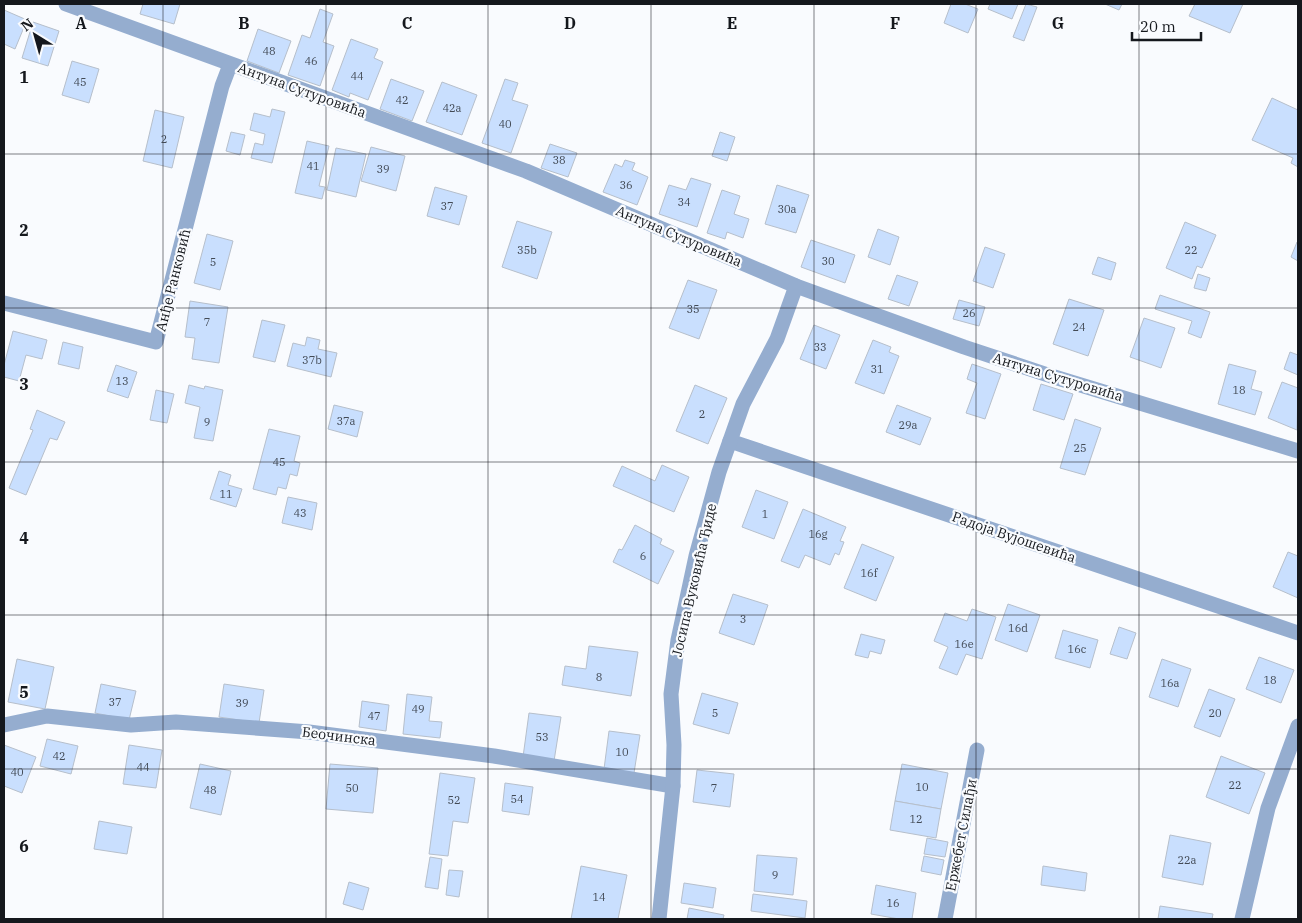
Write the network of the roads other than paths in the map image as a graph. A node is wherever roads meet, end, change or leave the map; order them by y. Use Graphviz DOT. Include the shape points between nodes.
graph roads {
  1 [pos="66,4"];
  2 [pos="230,64"];
  3 [pos="796,286"];
  4 [pos="4,303"];
  5 [pos="730,441"];
  6 [pos="1298,451"];
  7 [pos="1298,633"];
  8 [pos="4,725"];
  9 [pos="1298,726"];
  10 [pos="977,750"];
  11 [pos="673,786"];
  12 [pos="658,919"];
  13 [pos="945,919"];
  14 [pos="1242,919"];
  1 -- 2 [label="street, Антуна Сутуровића"];
  2 -- 3 [label="street, Антуна Сутуровића" via="526,171"];
  2 -- 4 [label="street, Анђе Ранковић" via="156,342"];
  3 -- 5 [label="street, Јосипа Вуковића Ђиде" via="777,338 743,404"];
  3 -- 6 [label="street, Антуна Сутуровића" via="964,348"];
  5 -- 7 [label="street, Радоја Вујошевића"];
  5 -- 11 [label="street, Јосипа Вуковића Ђиде" via="696,556 678,640 671,694"];
  8 -- 11 [label="street, Беочинска" via="47,716 131,725 176,722 309,732 494,756"];
  9 -- 14 [label="street" via="1268,808"];
  10 -- 13 [label="street, Ержебет Силађи"];
  11 -- 12 [label="street, Јосипа Вуковића Ђиде"];
}
